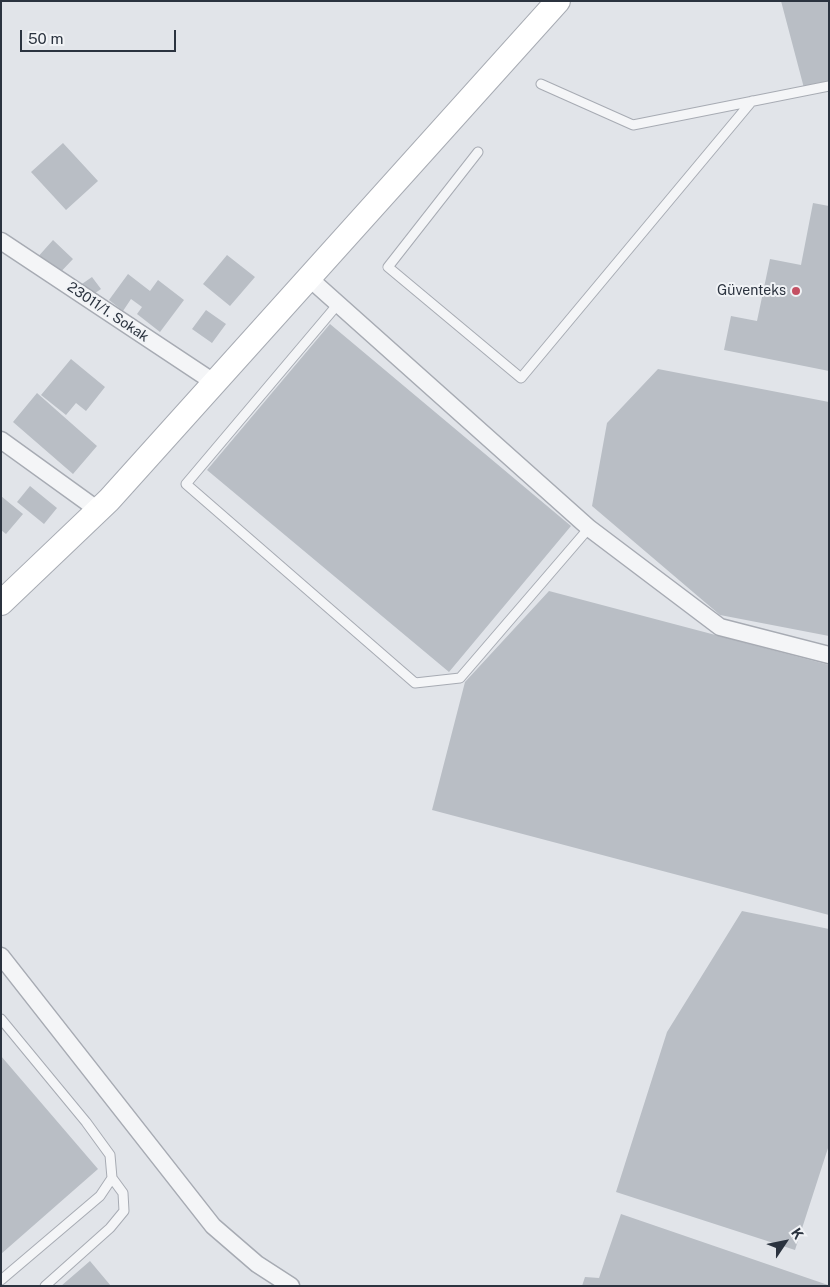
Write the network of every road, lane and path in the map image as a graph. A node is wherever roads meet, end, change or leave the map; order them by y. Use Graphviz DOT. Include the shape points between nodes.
graph roads {
  1 [pos="558,1"];
  2 [pos="541,84"];
  3 [pos="829,86"];
  4 [pos="752,101"];
  5 [pos="478,152"];
  6 [pos="1,241"];
  7 [pos="309,278"];
  8 [pos="338,304"];
  9 [pos="215,382"];
  10 [pos="1,440"];
  11 [pos="98,510"];
  12 [pos="589,528"];
  13 [pos="2,600"];
  14 [pos="829,654"];
  15 [pos="1,956"];
  16 [pos="1,1019"];
  17 [pos="112,1178"];
  18 [pos="1,1280"];
  19 [pos="45,1286"];
  20 [pos="291,1286"];
  1 -- 7 [label="street"];
  2 -- 4 [label="lane" via="633,125"];
  3 -- 4 [label="lane"];
  4 -- 5 [label="lane" via="521,378 388,267"];
  6 -- 9 [label="street, 23011/1. Sokak"];
  7 -- 8 [label="street"];
  7 -- 9 [label="street"];
  8 -- 12 [label="street"];
  8 -- 12 [label="lane" via="186,484 415,683 460,678"];
  9 -- 11 [label="street"];
  10 -- 11 [label="street"];
  11 -- 13 [label="street"];
  12 -- 14 [label="street" via="720,627"];
  15 -- 20 [label="street" via="213,1226 256,1264"];
  16 -- 17 [label="lane" via="110,1155"];
  17 -- 18 [label="lane" via="100,1196"];
  17 -- 19 [label="lane" via="123,1193 124,1211 110,1228"];
}
